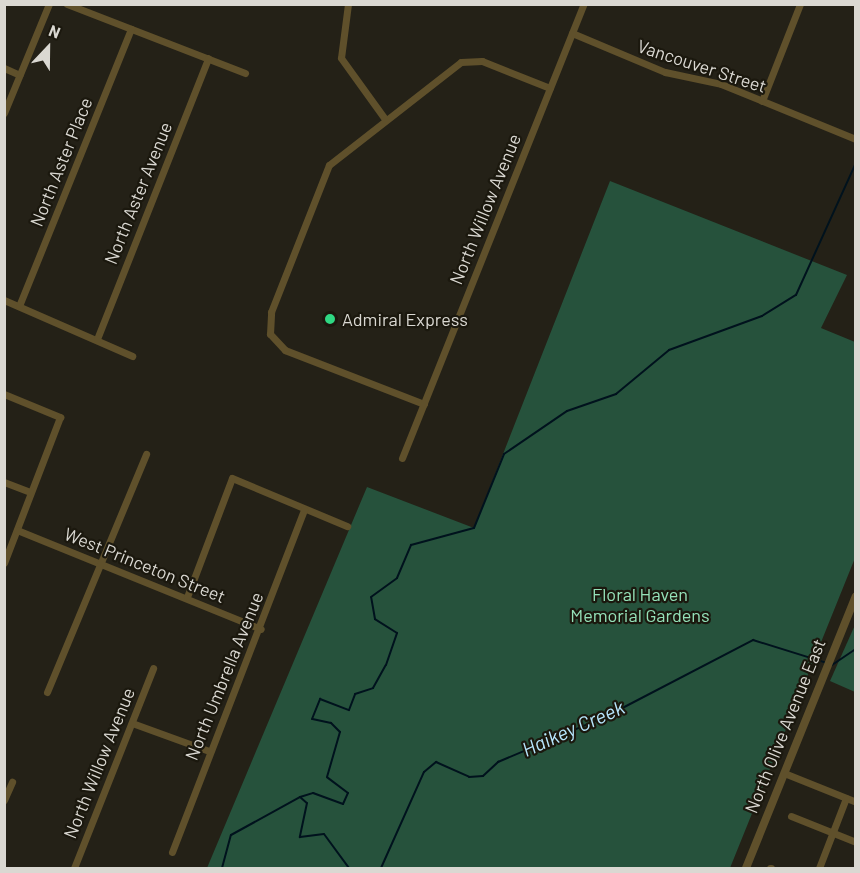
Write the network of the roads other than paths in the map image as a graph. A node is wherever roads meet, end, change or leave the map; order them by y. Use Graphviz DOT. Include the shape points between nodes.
graph roads {
  1 [pos="49,4"];
  2 [pos="67,4"];
  3 [pos="348,4"];
  4 [pos="584,4"];
  5 [pos="800,4"];
  6 [pos="131,29"];
  7 [pos="572,33"];
  8 [pos="208,58"];
  9 [pos="4,68"];
  10 [pos="245,73"];
  11 [pos="20,75"];
  12 [pos="550,88"];
  13 [pos="762,101"];
  14 [pos="4,113"];
  15 [pos="385,119"];
  16 [pos="855,139"];
  17 [pos="4,300"];
  18 [pos="19,306"];
  19 [pos="97,339"];
  20 [pos="132,356"];
  21 [pos="4,394"];
  22 [pos="424,404"];
  23 [pos="146,454"];
  24 [pos="402,458"];
  25 [pos="4,482"];
  26 [pos="30,492"];
  27 [pos="304,510"];
  28 [pos="347,526"];
  29 [pos="17,530"];
  30 [pos="4,563"];
  31 [pos="99,566"];
  32 [pos="855,596"];
  33 [pos="187,597"];
  34 [pos="261,629"];
  35 [pos="153,668"];
  36 [pos="47,692"];
  37 [pos="132,723"];
  38 [pos="209,751"];
  39 [pos="784,773"];
  40 [pos="12,782"];
  41 [pos="846,798"];
  42 [pos="4,800"];
  43 [pos="855,802"];
  44 [pos="791,816"];
  45 [pos="833,834"];
  46 [pos="855,842"];
  47 [pos="172,852"];
  48 [pos="74,868"];
  49 [pos="746,868"];
  50 [pos="819,868"];
  1 -- 11 [label="street"];
  2 -- 6 [label="street"];
  3 -- 15 [label="street" via="341,58"];
  4 -- 7 [label="street, North Willow Avenue"];
  5 -- 13 [label="street"];
  6 -- 8 [label="street"];
  6 -- 18 [label="street, North Aster Place"];
  7 -- 12 [label="street, North Willow Avenue"];
  7 -- 13 [label="street, Vancouver Street" via="656,69 709,80"];
  8 -- 10 [label="street"];
  8 -- 19 [label="street, North Aster Avenue"];
  9 -- 11 [label="street"];
  11 -- 14 [label="street"];
  12 -- 15 [label="street" via="470,60 454,66"];
  12 -- 22 [label="street, North Willow Avenue"];
  13 -- 16 [label="street, Vancouver Street"];
  15 -- 22 [label="street" via="329,165 269,320 270,334 285,350"];
  17 -- 18 [label="street"];
  18 -- 19 [label="street"];
  19 -- 20 [label="street"];
  21 -- 26 [label="street" via="60,417"];
  22 -- 24 [label="street, North Willow Avenue"];
  23 -- 31 [label="street"];
  25 -- 26 [label="street"];
  26 -- 29 [label="street"];
  27 -- 28 [label="street"];
  27 -- 33 [label="street" via="232,478"];
  27 -- 34 [label="street, North Umbrella Avenue"];
  29 -- 30 [label="street"];
  29 -- 31 [label="street, West Princeton Street"];
  31 -- 33 [label="street, West Princeton Street"];
  31 -- 36 [label="street"];
  32 -- 39 [label="street, North Olive Avenue East"];
  33 -- 34 [label="street, West Princeton Street"];
  34 -- 38 [label="street, North Umbrella Avenue"];
  35 -- 37 [label="street, North Willow Avenue"];
  37 -- 38 [label="street"];
  37 -- 48 [label="street, North Willow Avenue"];
  38 -- 47 [label="street, North Umbrella Avenue"];
  39 -- 41 [label="street"];
  39 -- 49 [label="street, North Olive Avenue East"];
  40 -- 42 [label="street"];
  41 -- 43 [label="street"];
  41 -- 45 [label="street"];
  44 -- 45 [label="street"];
  45 -- 46 [label="street"];
  45 -- 50 [label="street"];
}
